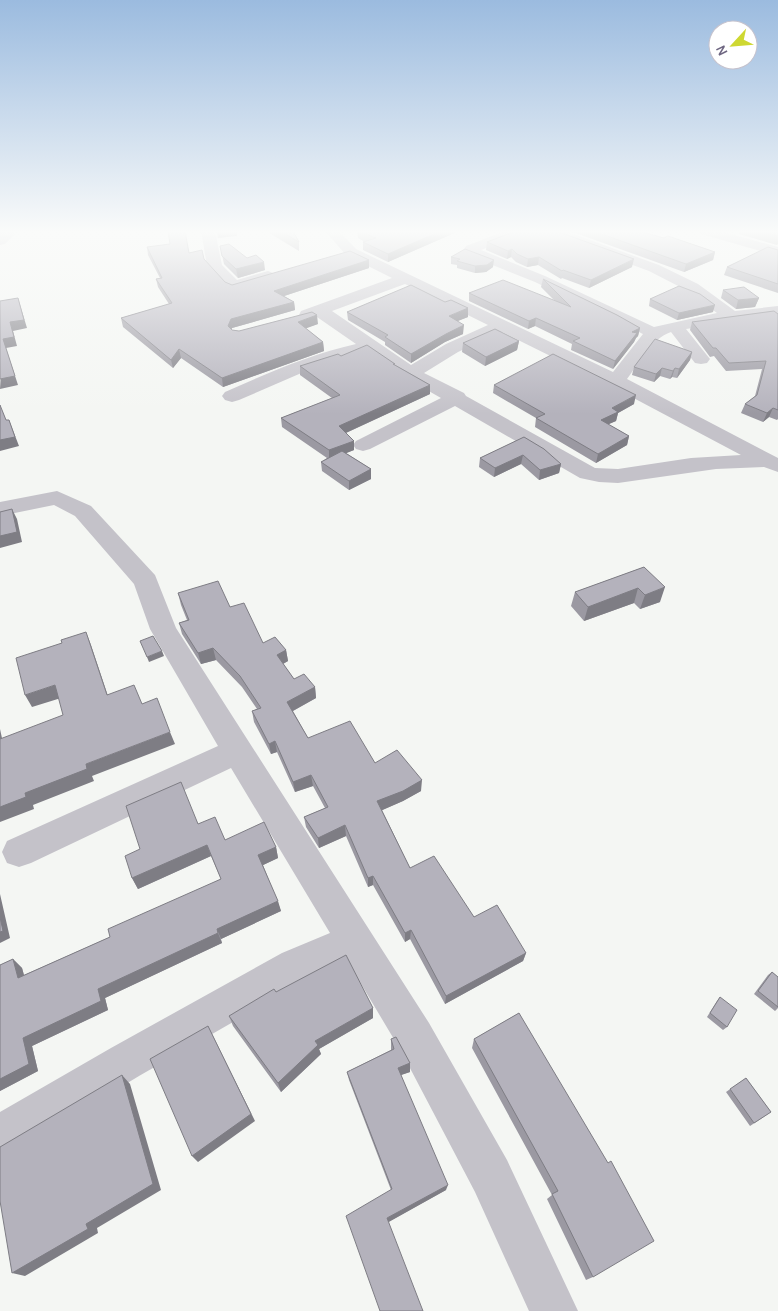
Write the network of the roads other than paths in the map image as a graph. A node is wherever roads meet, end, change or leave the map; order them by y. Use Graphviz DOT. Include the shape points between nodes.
graph roads {
  1 [pos="369,292"];
  2 [pos="434,292"];
  3 [pos="568,292"];
  4 [pos="699,292"];
  5 [pos="320,311"];
  6 [pos="778,311"];
  7 [pos="731,316"];
  8 [pos="294,319"];
  9 [pos="501,326"];
  10 [pos="675,326"];
  11 [pos="654,333"];
  12 [pos="369,346"];
  13 [pos="701,359"];
  14 [pos="411,373"];
  15 [pos="616,381"];
  16 [pos="232,396"];
  17 [pos="457,397"];
  18 [pos="363,445"];
  19 [pos="773,464"];
  20 [pos="0,510"];
  21 [pos="237,752"];
  22 [pos="18,852"];
  23 [pos="354,941"];
  24 [pos="0,1136"];
  25 [pos="554,1311"];
  1 -- 5 [label="street"];
  2 -- 9 [label="street"];
  3 -- 11 [label="street"];
  4 -- 7 [label="street"];
  5 -- 8 [label="street"];
  5 -- 12 [label="street"];
  6 -- 7 [label="street"];
  7 -- 10 [label="street"];
  9 -- 14 [label="street" via="452,348"];
  9 -- 15 [label="street"];
  10 -- 11 [label="street"];
  10 -- 13 [label="street"];
  11 -- 15 [label="street"];
  12 -- 14 [label="street"];
  12 -- 16 [label="street" via="292,370"];
  14 -- 17 [label="street"];
  15 -- 19 [label="street"];
  17 -- 18 [label="street"];
  17 -- 19 [label="street" via="588,473 603,477 616,478 729,461"];
  20 -- 21 [label="street" via="57,498 83,511 146,581 163,629"];
  21 -- 22 [label="street"];
  21 -- 23 [label="street"];
  23 -- 24 [label="street" via="295,966"];
  23 -- 25 [label="street" via="415,1037 491,1176"];
}
